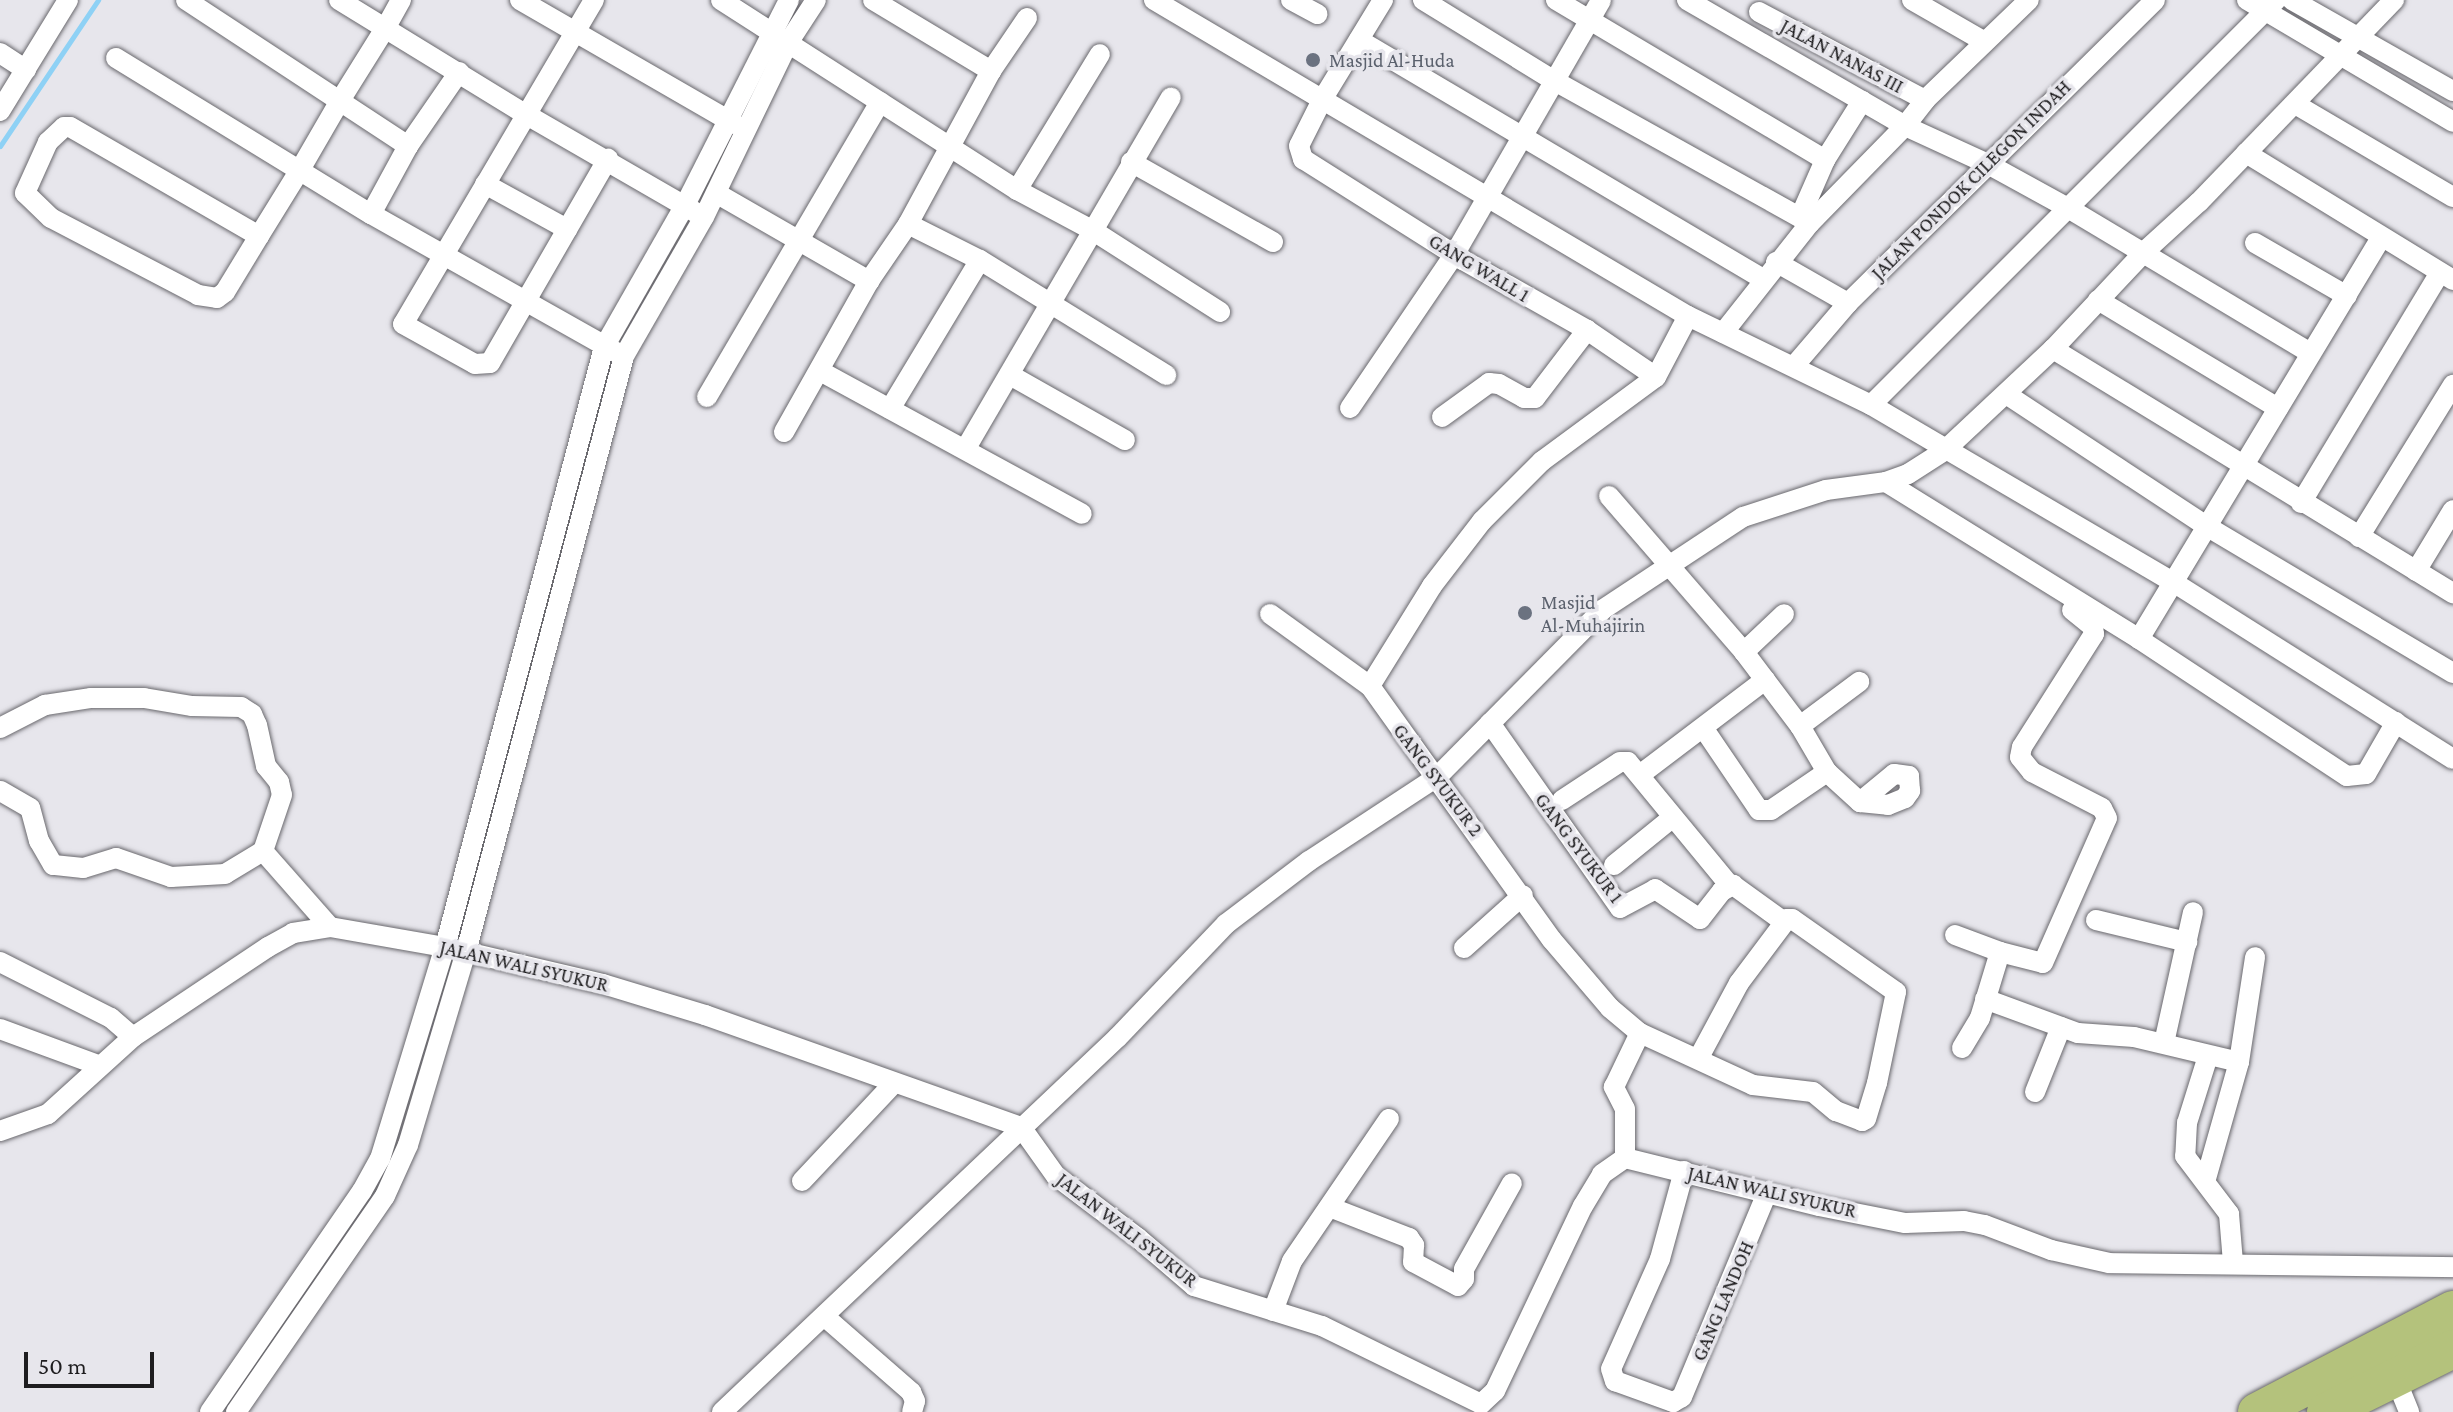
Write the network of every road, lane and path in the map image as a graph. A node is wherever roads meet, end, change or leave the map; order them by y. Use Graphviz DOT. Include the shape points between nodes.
graph roads {
  1 [pos="68,0"];
  2 [pos="186,0"];
  3 [pos="339,0"];
  4 [pos="401,0"];
  5 [pos="520,0"];
  6 [pos="594,0"];
  7 [pos="721,0"];
  8 [pos="789,0"];
  9 [pos="816,0"];
  10 [pos="873,0"];
  11 [pos="1154,0"];
  12 [pos="1291,0"];
  13 [pos="1383,0"];
  14 [pos="1423,0"];
  15 [pos="1556,0"];
  16 [pos="1601,0"];
  17 [pos="1687,0"];
  18 [pos="1912,0"];
  19 [pos="2029,0"];
  20 [pos="2155,0"];
  21 [pos="2247,0"];
  22 [pos="2292,0"];
  23 [pos="2394,0"];
  24 [pos="2271,5"];
  25 [pos="1762,6"];
  26 [pos="1317,14"];
  27 [pos="1027,18"];
  28 [pos="1589,20"];
  29 [pos="386,27"];
  30 [pos="574,32"];
  31 [pos="770,32"];
  32 [pos="1746,32"];
  33 [pos="2358,37"];
  34 [pos="1359,40"];
  35 [pos="1985,42"];
  36 [pos="788,43"];
  37 [pos="0,53"];
  38 [pos="2339,53"];
  39 [pos="1100,54"];
  40 [pos="116,58"];
  41 [pos="26,70"];
  42 [pos="991,71"];
  43 [pos="459,72"];
  44 [pos="1553,80"];
  45 [pos="2453,91"];
  46 [pos="1171,97"];
  47 [pos="341,99"];
  48 [pos="1322,100"];
  49 [pos="1925,100"];
  50 [pos="1862,101"];
  51 [pos="880,102"];
  52 [pos="2295,104"];
  53 [pos="0,111"];
  54 [pos="527,115"];
  55 [pos="726,119"];
  56 [pos="2453,122"];
  57 [pos="1905,126"];
  58 [pos="746,129"];
  59 [pos="1520,136"];
  60 [pos="408,146"];
  61 [pos="949,147"];
  62 [pos="2246,153"];
  63 [pos="608,159"];
  64 [pos="1825,160"];
  65 [pos="1131,162"];
  66 [pos="1986,163"];
  67 [pos="301,168"];
  68 [pos="485,184"];
  69 [pos="1017,190"];
  70 [pos="716,193"];
  71 [pos="2453,197"];
  72 [pos="1487,200"];
  73 [pos="685,205"];
  74 [pos="2068,208"];
  75 [pos="371,214"];
  76 [pos="704,217"];
  77 [pos="1805,220"];
  78 [pos="908,224"];
  79 [pos="567,229"];
  80 [pos="1092,230"];
  81 [pos="259,236"];
  82 [pos="2381,238"];
  83 [pos="800,239"];
  84 [pos="1273,242"];
  85 [pos="2255,243"];
  86 [pos="443,252"];
  87 [pos="2144,252"];
  88 [pos="1454,255"];
  89 [pos="980,260"];
  90 [pos="1776,262"];
  91 [pos="2446,276"];
  92 [pos="1763,279"];
  93 [pos="869,281"];
  94 [pos="2347,296"];
  95 [pos="527,299"];
  96 [pos="2098,300"];
  97 [pos="1052,303"];
  98 [pos="1848,303"];
  99 [pos="1220,312"];
  100 [pos="1688,316"];
  101 [pos="1587,330"];
  102 [pos="1723,333"];
  103 [pos="604,347"];
  104 [pos="2053,349"];
  105 [pos="2310,353"];
  106 [pos="624,356"];
  107 [pos="1794,366"];
  108 [pos="820,371"];
  109 [pos="1010,375"];
  110 [pos="1166,375"];
  111 [pos="1656,377"];
  112 [pos="2453,385"];
  113 [pos="2006,394"];
  114 [pos="707,397"];
  115 [pos="1871,405"];
  116 [pos="1350,408"];
  117 [pos="2278,408"];
  118 [pos="890,409"];
  119 [pos="1442,417"];
  120 [pos="784,432"];
  121 [pos="1125,440"];
  122 [pos="966,448"];
  123 [pos="1944,451"];
  124 [pos="573,455"];
  125 [pos="596,462"];
  126 [pos="2242,466"];
  127 [pos="1886,482"];
  128 [pos="1609,496"];
  129 [pos="2301,503"];
  130 [pos="2453,510"];
  131 [pos="1082,514"];
  132 [pos="2208,527"];
  133 [pos="2359,537"];
  134 [pos="1673,567"];
  135 [pos="2416,571"];
  136 [pos="2034,575"];
  137 [pos="2173,582"];
  138 [pos="2453,593"];
  139 [pos="1270,614"];
  140 [pos="1784,614"];
  141 [pos="2139,639"];
  142 [pos="1744,652"];
  143 [pos="2453,673"];
  144 [pos="1765,680"];
  145 [pos="1859,682"];
  146 [pos="1370,686"];
  147 [pos="2396,722"];
  148 [pos="1490,723"];
  149 [pos="1800,726"];
  150 [pos="0,728"];
  151 [pos="1704,729"];
  152 [pos="2453,759"];
  153 [pos="1827,772"];
  154 [pos="1641,774"];
  155 [pos="1437,777"];
  156 [pos="0,791"];
  157 [pos="1562,800"];
  158 [pos="1860,802"];
  159 [pos="1672,818"];
  160 [pos="263,851"];
  161 [pos="1614,865"];
  162 [pos="1727,882"];
  163 [pos="1523,895"];
  164 [pos="2193,912"];
  165 [pos="2096,920"];
  166 [pos="1783,921"];
  167 [pos="330,927"];
  168 [pos="1955,935"];
  169 [pos="2187,942"];
  170 [pos="445,947"];
  171 [pos="1464,948"];
  172 [pos="466,952"];
  173 [pos="2000,952"];
  174 [pos="2255,957"];
  175 [pos="0,962"];
  176 [pos="1985,999"];
  177 [pos="2061,1027"];
  178 [pos="0,1029"];
  179 [pos="1640,1033"];
  180 [pos="133,1037"];
  181 [pos="2164,1043"];
  182 [pos="1962,1048"];
  183 [pos="2208,1056"];
  184 [pos="1698,1059"];
  185 [pos="2239,1062"];
  186 [pos="98,1065"];
  187 [pos="894,1083"];
  188 [pos="2035,1092"];
  189 [pos="1389,1119"];
  190 [pos="3,1127"];
  191 [pos="1021,1127"];
  192 [pos="1625,1158"];
  193 [pos="1684,1171"];
  194 [pos="2206,1179"];
  195 [pos="802,1181"];
  196 [pos="1512,1183"];
  197 [pos="1767,1193"];
  198 [pos="1332,1208"];
  199 [pos="2233,1263"];
  200 [pos="2453,1267"];
  201 [pos="2453,1310"];
  202 [pos="1273,1311"];
  203 [pos="824,1316"];
  204 [pos="2453,1349"];
  205 [pos="2395,1377"];
  206 [pos="1489,1408"];
  207 [pos="210,1412"];
  208 [pos="236,1412"];
  209 [pos="722,1412"];
  210 [pos="912,1412"];
  211 [pos="2257,1412"];
  212 [pos="2326,1412"];
  213 [pos="2409,1412"];
  1 -- 41 [label="street"];
  2 -- 47 [label="street"];
  3 -- 29 [label="street"];
  4 -- 29 [label="street"];
  5 -- 30 [label="street"];
  6 -- 30 [label="street"];
  7 -- 31 [label="street"];
  8 -- 31 [label="street"];
  9 -- 36 [label="street"];
  10 -- 42 [label="street"];
  11 -- 48 [label="street"];
  12 -- 26 [label="street"];
  13 -- 34 [label="street"];
  14 -- 44 [label="street"];
  15 -- 28 [label="street"];
  16 -- 28 [label="street"];
  17 -- 32 [label="street"];
  18 -- 35 [label="street"];
  19 -- 35 [label="street"];
  20 -- 66 [label="street, JALAN PONDOK CILEGON INDAH"];
  21 -- 24 [label="street"];
  22 -- 33 [label="street"];
  23 -- 33 [label="street"];
  24 -- 38 [label="street"];
  24 -- 74 [label="street"];
  25 -- 32 [label="street"];
  25 -- 49 [label="street, JALAN NANAS III"];
  27 -- 42 [label="street"];
  28 -- 44 [label="street"];
  28 -- 64 [label="street"];
  29 -- 43 [label="street"];
  29 -- 47 [label="street"];
  30 -- 54 [label="street"];
  30 -- 55 [label="street"];
  31 -- 36 [label="street"];
  31 -- 55 [label="street"];
  32 -- 50 [label="street"];
  33 -- 38 [label="street"];
  33 -- 45 [label="street"];
  34 -- 48 [label="street"];
  34 -- 59 [label="street"];
  35 -- 49 [label="street"];
  36 -- 51 [label="street"];
  36 -- 58 [label="street"];
  37 -- 41 [label="street"];
  38 -- 52 [label="street"];
  38 -- 56 [label="street"];
  39 -- 69 [label="street"];
  40 -- 67 [label="street"];
  41 -- 53 [label="street"];
  42 -- 61 [label="street"];
  43 -- 54 [label="street"];
  43 -- 60 [label="street"];
  44 -- 59 [label="street"];
  44 -- 77 [label="street"];
  46 -- 65 [label="street"];
  47 -- 60 [label="street"];
  47 -- 67 [label="street"];
  48 -- 72 [label="street"];
  48 -- 88 [label="street, GANG WALL 1" via="1299,146 1303,159"];
  49 -- 57 [label="street"];
  50 -- 57 [label="street"];
  50 -- 64 [label="street"];
  51 -- 61 [label="street"];
  51 -- 83 [label="street"];
  52 -- 62 [label="street"];
  52 -- 71 [label="street"];
  54 -- 63 [label="street"];
  54 -- 68 [label="street"];
  55 -- 58 [label="street"];
  55 -- 73 [label="street"];
  57 -- 66 [label="street"];
  57 -- 77 [label="street"];
  58 -- 70 [label="street"];
  59 -- 72 [label="street"];
  59 -- 92 [label="street"];
  60 -- 75 [label="street"];
  61 -- 69 [label="street"];
  61 -- 78 [label="street"];
  62 -- 82 [label="street"];
  62 -- 87 [label="street"];
  63 -- 73 [label="street"];
  63 -- 79 [label="street"];
  64 -- 77 [label="street"];
  65 -- 80 [label="street"];
  65 -- 84 [label="street"];
  66 -- 74 [label="street"];
  66 -- 98 [label="street, JALAN PONDOK CILEGON INDAH"];
  67 -- 75 [label="street"];
  67 -- 81 [label="street"];
  68 -- 79 [label="street"];
  68 -- 86 [label="street"];
  69 -- 80 [label="street"];
  70 -- 76 [label="street"];
  70 -- 83 [label="street"];
  72 -- 88 [label="street"];
  72 -- 100 [label="street"];
  73 -- 76 [label="street"];
  73 -- 103 [label="street"];
  74 -- 87 [label="street"];
  74 -- 115 [label="street"];
  75 -- 86 [label="street"];
  76 -- 106 [label="street"];
  77 -- 90 [label="street"];
  78 -- 89 [label="street"];
  78 -- 93 [label="street"];
  79 -- 95 [label="street"];
  80 -- 97 [label="street"];
  80 -- 99 [label="street"];
  81 -- 81 [label="street" via="225,292 207,298 51,218 25,193 48,142 70,127"];
  82 -- 91 [label="street"];
  82 -- 94 [label="street"];
  83 -- 93 [label="street"];
  83 -- 114 [label="street"];
  85 -- 94 [label="street"];
  86 -- 95 [label="street"];
  86 -- 95 [label="street" via="403,318 404,326 475,364 487,364"];
  87 -- 96 [label="street"];
  87 -- 105 [label="street"];
  88 -- 101 [label="street, GANG WALL 1"];
  88 -- 116 [label="street"];
  89 -- 97 [label="street"];
  89 -- 118 [label="street"];
  90 -- 92 [label="street"];
  90 -- 98 [label="street"];
  91 -- 129 [label="street"];
  92 -- 102 [label="street"];
  93 -- 108 [label="street"];
  94 -- 105 [label="street"];
  95 -- 103 [label="street"];
  96 -- 104 [label="street"];
  96 -- 117 [label="street"];
  97 -- 109 [label="street"];
  97 -- 110 [label="street"];
  98 -- 107 [label="street, JALAN PONDOK CILEGON INDAH"];
  100 -- 102 [label="street"];
  100 -- 111 [label="street"];
  101 -- 111 [label="street, GANG WALL 1"];
  101 -- 119 [label="street" via="1535,398 1489,383"];
  102 -- 107 [label="street"];
  103 -- 106 [label="street"];
  103 -- 124 [label="street"];
  104 -- 113 [label="street"];
  104 -- 126 [label="street"];
  105 -- 117 [label="street"];
  106 -- 125 [label="street"];
  107 -- 115 [label="street"];
  108 -- 118 [label="street"];
  108 -- 120 [label="street"];
  109 -- 121 [label="street"];
  109 -- 122 [label="street"];
  111 -- 146 [label="street" via="1542,461 1482,521 1432,586"];
  112 -- 133 [label="street"];
  113 -- 123 [label="street"];
  113 -- 132 [label="street"];
  115 -- 123 [label="street"];
  117 -- 126 [label="street"];
  118 -- 122 [label="street"];
  122 -- 131 [label="street"];
  123 -- 127 [label="street"];
  123 -- 137 [label="street"];
  124 -- 125 [label="street"];
  124 -- 170 [label="street"];
  125 -- 172 [label="street"];
  126 -- 129 [label="street"];
  126 -- 132 [label="street"];
  127 -- 134 [label="street" via="1771,505 1743,517"];
  127 -- 136 [label="street"];
  128 -- 134 [label="street"];
  129 -- 133 [label="street"];
  130 -- 135 [label="street"];
  132 -- 137 [label="street"];
  132 -- 143 [label="street"];
  133 -- 135 [label="street"];
  134 -- 142 [label="street"];
  134 -- 148 [label="street" via="1602,610"];
  135 -- 138 [label="street"];
  136 -- 141 [label="street"];
  136 -- 173 [label="street" via="2087,620 2094,634 2020,757 2032,772 2102,808 2107,818 2043,963"];
  137 -- 141 [label="street"];
  137 -- 147 [label="street"];
  139 -- 146 [label="street, GANG SYUKUR 2"];
  140 -- 142 [label="street"];
  141 -- 147 [label="street" via="2347,776 2366,774"];
  142 -- 144 [label="street"];
  144 -- 149 [label="street"];
  144 -- 151 [label="street"];
  145 -- 149 [label="street"];
  146 -- 155 [label="street, GANG SYUKUR 2"];
  147 -- 152 [label="street"];
  148 -- 155 [label="street"];
  148 -- 166 [label="street, GANG SYUKUR 1" via="1620,908 1655,889 1700,919 1733,885"];
  149 -- 153 [label="street"];
  150 -- 160 [label="street" via="45,705 91,698 144,698 248,710 261,736 266,766 282,795"];
  151 -- 153 [label="street" via="1759,810 1771,810"];
  151 -- 154 [label="street"];
  153 -- 158 [label="street"];
  154 -- 157 [label="street" via="1620,762"];
  154 -- 159 [label="street"];
  155 -- 163 [label="street, GANG SYUKUR 2"];
  155 -- 191 [label="street" via="1250,903"];
  156 -- 160 [label="street" via="27,804 45,853 62,868 116,858 171,877 225,874"];
  159 -- 161 [label="street"];
  159 -- 162 [label="street"];
  160 -- 167 [label="street"];
  163 -- 171 [label="street"];
  163 -- 179 [label="street, GANG SYUKUR 2" via="1572,966"];
  164 -- 169 [label="street"];
  165 -- 169 [label="street"];
  166 -- 184 [label="street" via="1739,983"];
  166 -- 184 [label="street, GANG SYUKUR 2" via="1792,919 1896,992 1866,1119 1836,1111 1813,1092 1759,1086"];
  167 -- 170 [label="street, JALAN WALI SYUKUR"];
  167 -- 180 [label="street, JALAN WALI SYUKUR" via="293,933"];
  168 -- 173 [label="street"];
  169 -- 181 [label="street"];
  170 -- 172 [label="street, JALAN WALI SYUKUR"];
  170 -- 207 [label="street" via="380,1159"];
  172 -- 187 [label="street, JALAN WALI SYUKUR" via="705,1015"];
  172 -- 208 [label="street" via="408,1145 385,1196"];
  173 -- 176 [label="street"];
  174 -- 185 [label="street"];
  175 -- 180 [label="street" via="111,1018"];
  176 -- 177 [label="street"];
  176 -- 182 [label="street"];
  177 -- 181 [label="street"];
  177 -- 188 [label="street"];
  178 -- 186 [label="street"];
  179 -- 184 [label="street, GANG SYUKUR 2"];
  179 -- 192 [label="street" via="1614,1087 1625,1109"];
  180 -- 186 [label="street, JALAN WALI SYUKUR"];
  181 -- 183 [label="street"];
  183 -- 185 [label="street"];
  183 -- 194 [label="street" via="2184,1140 2185,1156"];
  185 -- 194 [label="street"];
  186 -- 190 [label="street, JALAN WALI SYUKUR" via="48,1114"];
  187 -- 191 [label="street, JALAN WALI SYUKUR"];
  187 -- 195 [label="street"];
  189 -- 198 [label="street"];
  191 -- 202 [label="street, JALAN WALI SYUKUR" via="1056,1176 1194,1286"];
  191 -- 203 [label="street"];
  192 -- 193 [label="street, JALAN WALI SYUKUR"];
  192 -- 206 [label="street, JALAN WALI SYUKUR" via="1602,1174 1583,1206"];
  193 -- 197 [label="street, JALAN WALI SYUKUR"];
  193 -- 197 [label="street, GANG LANDOH" via="1660,1259 1611,1369 1615,1381 1673,1402 1682,1397"];
  194 -- 199 [label="street" via="2229,1214"];
  196 -- 198 [label="street" via="1458,1286 1413,1262 1409,1238"];
  197 -- 199 [label="street, JALAN WALI SYUKUR" via="1905,1223 1985,1225 2051,1250 2109,1263"];
  198 -- 202 [label="street" via="1292,1261"];
  199 -- 200 [label="street, JALAN WALI SYUKUR"];
  201 -- 211 [label="highway"];
  202 -- 206 [label="street, JALAN WALI SYUKUR" via="1366,1345"];
  203 -- 209 [label="street"];
  203 -- 210 [label="street" via="911,1392"];
  204 -- 205 [label="highway"];
  205 -- 212 [label="highway"];
  205 -- 213 [label="street"];
}
